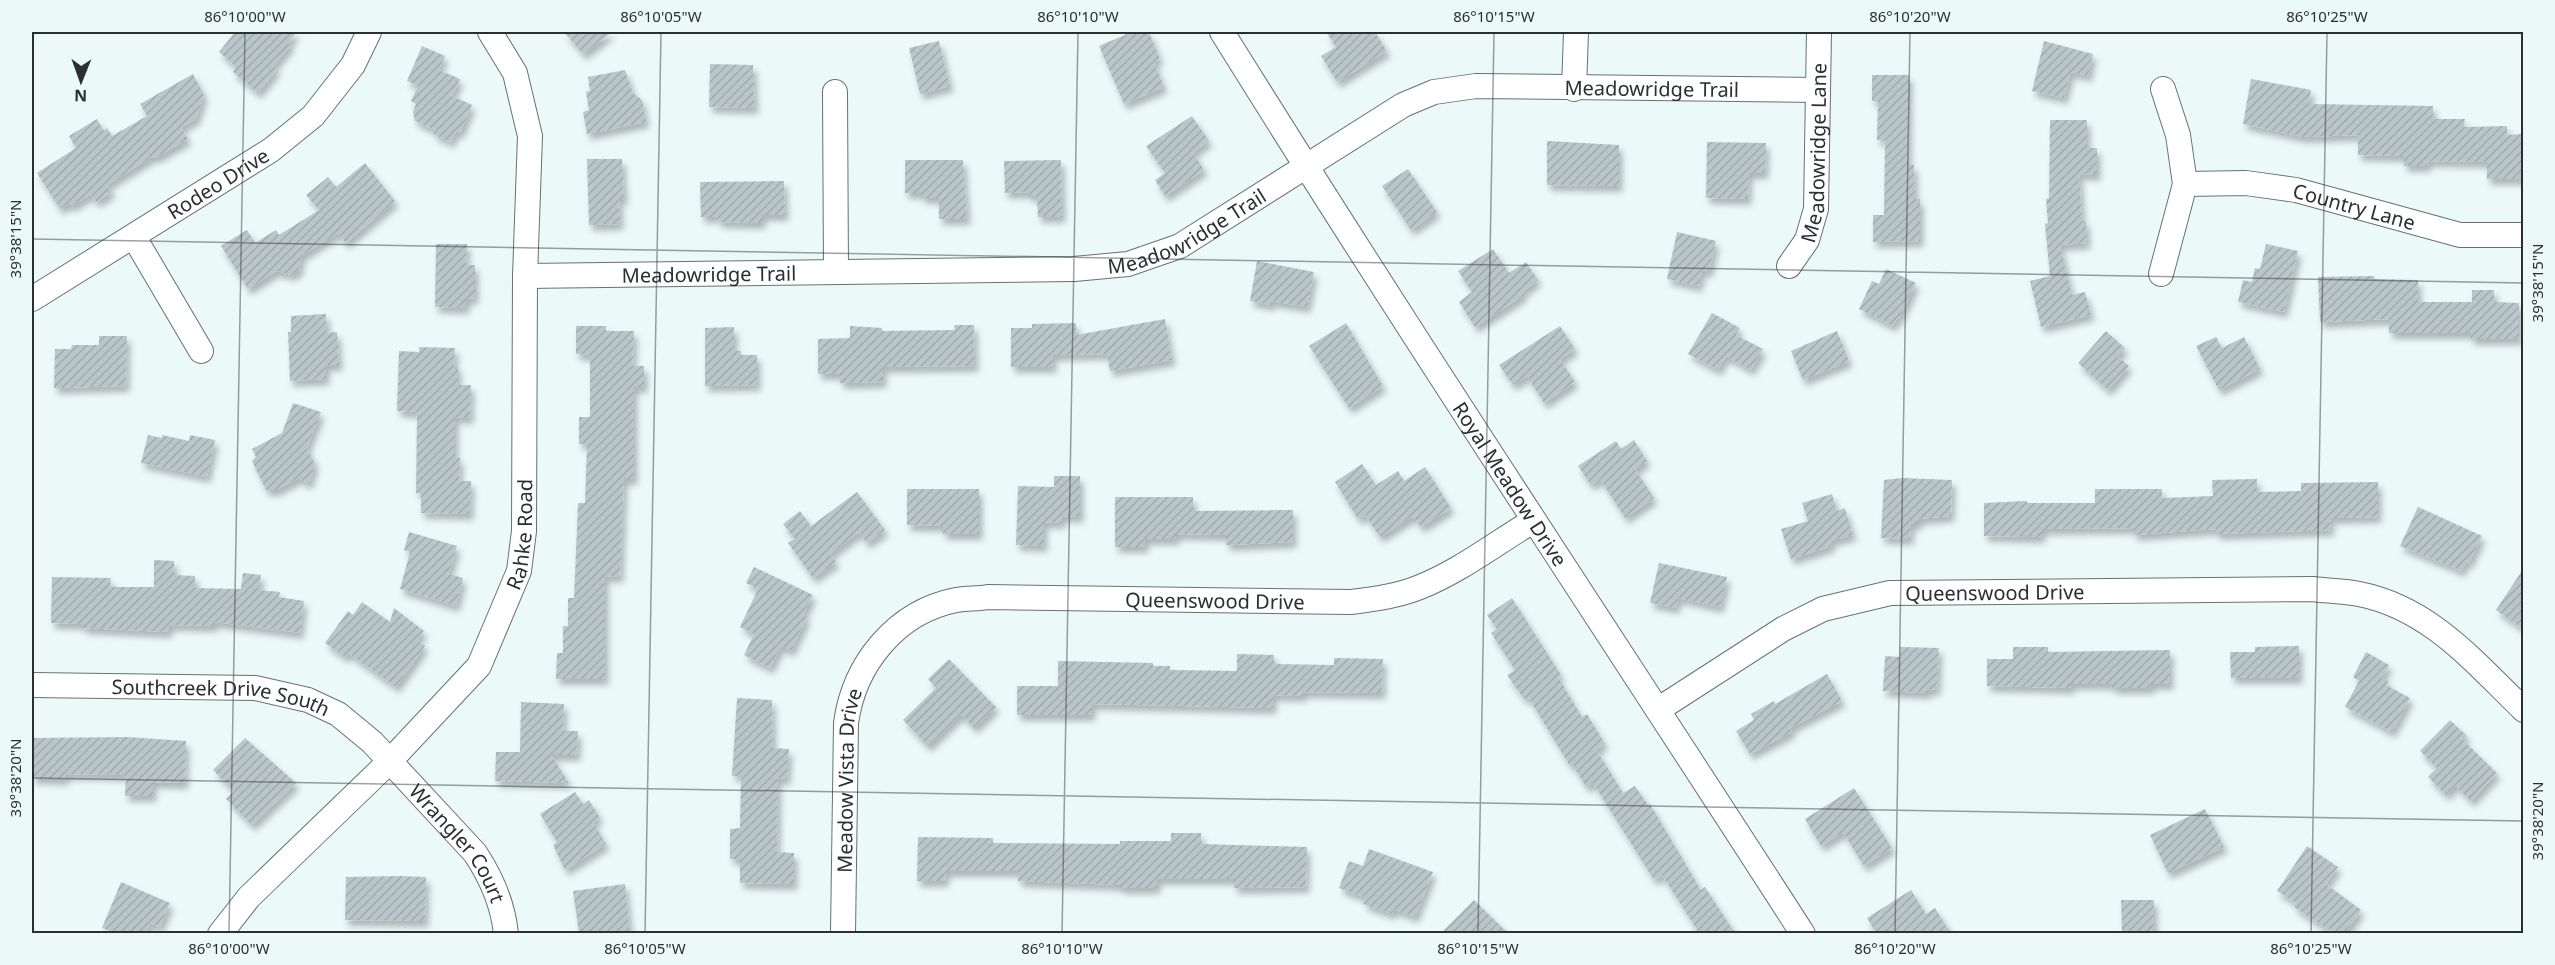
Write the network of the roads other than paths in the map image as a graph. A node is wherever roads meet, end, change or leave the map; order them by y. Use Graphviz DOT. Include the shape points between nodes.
graph roads {
  1 [pos="369,32"];
  2 [pos="490,32"];
  3 [pos="1222,32"];
  4 [pos="1576,32"];
  5 [pos="1819,32"];
  6 [pos="1574,89"];
  7 [pos="2163,89"];
  8 [pos="1818,90"];
  9 [pos="835,92"];
  10 [pos="1306,167"];
  11 [pos="2185,184"];
  12 [pos="2523,236"];
  13 [pos="134,237"];
  14 [pos="1789,266"];
  15 [pos="836,272"];
  16 [pos="2161,274"];
  17 [pos="525,276"];
  18 [pos="32,299"];
  19 [pos="201,351"];
  20 [pos="1533,521"];
  21 [pos="888,637"];
  22 [pos="32,685"];
  23 [pos="1659,710"];
  24 [pos="2523,710"];
  25 [pos="390,761"];
  26 [pos="220,933"];
  27 [pos="506,933"];
  28 [pos="843,933"];
  29 [pos="1803,933"];
  1 -- 13 [label="street, Rodeo Drive" via="353,65 313,116 271,150"];
  2 -- 17 [label="street, Rahke Road" via="515,73 530,136"];
  3 -- 10 [label="street, Royal Meadow Drive"];
  4 -- 6 [label="street"];
  5 -- 8 [label="street, Meadowridge Lane"];
  6 -- 8 [label="street, Meadowridge Trail"];
  6 -- 10 [label="street, Meadowridge Trail" via="1476,86 1434,92 1403,105"];
  7 -- 11 [label="street" via="2178,135"];
  8 -- 14 [label="street, Meadowridge Lane" via="1816,209 1807,240"];
  9 -- 15 [label="street"];
  10 -- 15 [label="street, Meadowridge Trail" via="1180,246 1128,264 1074,269"];
  10 -- 20 [label="street, Royal Meadow Drive"];
  11 -- 12 [label="street, Country Lane" via="2246,183 2296,190 2460,235"];
  11 -- 16 [label="street"];
  13 -- 18 [label="street, Rodeo Drive"];
  13 -- 19 [label="street"];
  15 -- 17 [label="street, Meadowridge Trail"];
  17 -- 25 [label="street, Rahke Road" via="524,531 519,571 479,666"];
  20 -- 21 [label="street, Queenswood Drive" via="1439,578 1386,597 1351,602 966,598 924,611"];
  20 -- 23 [label="street, Royal Meadow Drive"];
  21 -- 28 [label="street, Meadow Vista Drive" via="861,671 847,712"];
  22 -- 25 [label="street, Southcreek Drive South" via="255,688 298,696 338,714"];
  23 -- 24 [label="street, Queenswood Drive" via="1783,629 1823,609 1890,593 2313,589 2360,594 2413,612 2445,633"];
  23 -- 29 [label="street, Royal Meadow Drive"];
  25 -- 26 [label="street, Rahke Road" via="249,897"];
  25 -- 27 [label="street, Wrangler Court" via="481,862 504,915"];
}
